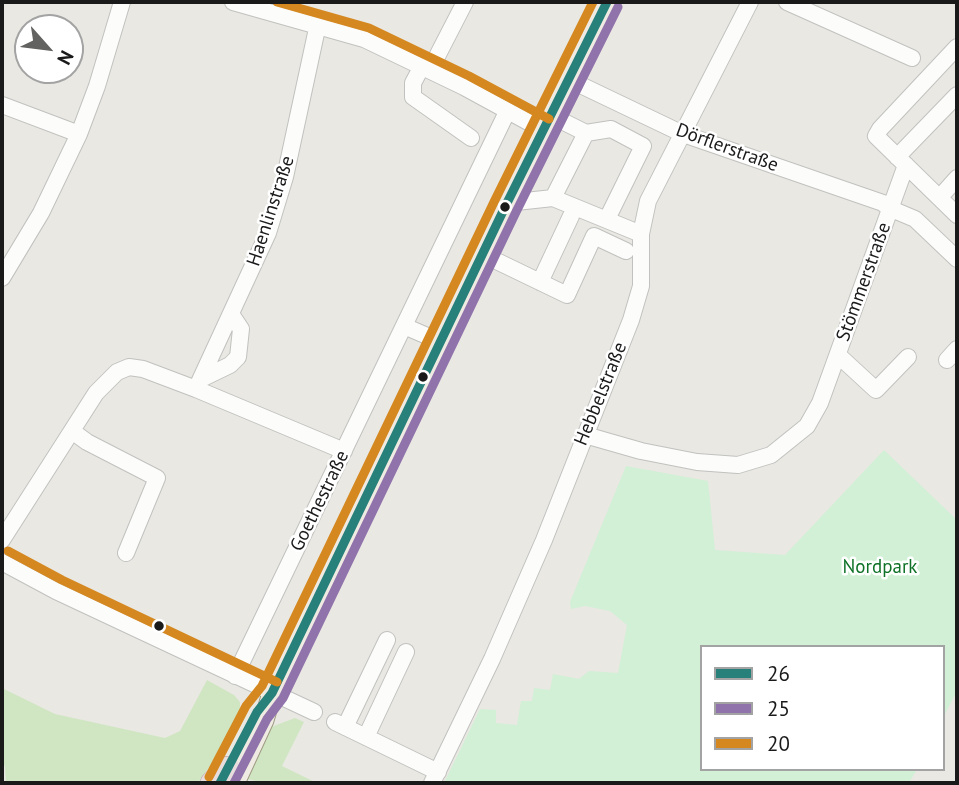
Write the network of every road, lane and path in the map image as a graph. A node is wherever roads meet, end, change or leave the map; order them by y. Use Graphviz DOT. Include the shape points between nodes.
graph roads {
  1 [pos="122,2"];
  2 [pos="233,2"];
  3 [pos="465,2"];
  4 [pos="607,2"];
  5 [pos="750,2"];
  6 [pos="787,2"];
  7 [pos="318,24"];
  8 [pos="957,47"];
  9 [pos="912,58"];
  10 [pos="719,63"];
  11 [pos="426,68"];
  12 [pos="734,71"];
  13 [pos="568,79"];
  14 [pos="957,95"];
  15 [pos="2,105"];
  16 [pos="507,111"];
  17 [pos="546,123"];
  18 [pos="586,133"];
  19 [pos="79,134"];
  20 [pos="683,134"];
  21 [pos="471,138"];
  22 [pos="901,161"];
  23 [pos="957,178"];
  24 [pos="940,197"];
  25 [pos="553,198"];
  26 [pos="507,203"];
  27 [pos="889,208"];
  28 [pos="957,215"];
  29 [pos="571,216"];
  30 [pos="607,219"];
  31 [pos="641,234"];
  32 [pos="626,250"];
  33 [pos="482,254"];
  34 [pos="957,259"];
  35 [pos="2,278"];
  36 [pos="540,282"];
  37 [pos="232,314"];
  38 [pos="404,326"];
  39 [pos="441,342"];
  40 [pos="838,355"];
  41 [pos="908,357"];
  42 [pos="198,384"];
  43 [pos="72,430"];
  44 [pos="585,435"];
  45 [pos="344,451"];
  46 [pos="2,540"];
  47 [pos="127,553"];
  48 [pos="2,562"];
  49 [pos="387,640"];
  50 [pos="406,652"];
  51 [pos="235,676"];
  52 [pos="272,693"];
  53 [pos="314,712"];
  54 [pos="366,737"];
  55 [pos="435,777"];
  56 [pos="224,780"];
  1 -- 19 [label="street"];
  2 -- 7 [label="street"];
  3 -- 11 [label="street"];
  4 -- 13 [label="main road"];
  5 -- 10 [label="street, Hebbelstraße"];
  6 -- 9 [label="street"];
  7 -- 11 [label="street" via="364,38"];
  7 -- 37 [label="street, Haenlinstraße" via="285,177 268,233"];
  8 -- 22 [label="street" via="876,136"];
  10 -- 12 [label="street"];
  10 -- 20 [label="street, Hebbelstraße"];
  11 -- 16 [label="street"];
  11 -- 21 [label="street" via="414,83 413,97"];
  13 -- 17 [label="main road"];
  13 -- 20 [label="street, Dörflerstraße"];
  14 -- 22 [label="street"];
  15 -- 19 [label="street"];
  16 -- 17 [label="street"];
  16 -- 38 [label="street, Goethestraße"];
  17 -- 18 [label="street"];
  17 -- 26 [label="main road"];
  18 -- 25 [label="street"];
  18 -- 30 [label="street" via="611,130 643,146"];
  19 -- 35 [label="street" via="41,213"];
  20 -- 27 [label="street, Dörflerstraße"];
  20 -- 31 [label="street, Hebbelstraße" via="648,201"];
  22 -- 24 [label="street"];
  22 -- 27 [label="street, Stömmerstraße"];
  23 -- 24 [label="street"];
  24 -- 28 [label="street"];
  25 -- 26 [label="street"];
  25 -- 30 [label="street"];
  26 -- 33 [label="main road"];
  27 -- 34 [label="street, Dörflerstraße" via="915,219"];
  27 -- 40 [label="street, Stömmerstraße"];
  29 -- 36 [label="street"];
  30 -- 31 [label="street"];
  31 -- 44 [label="street, Hebbelstraße" via="640,286 631,320"];
  32 -- 36 [label="street" via="594,236 567,295"];
  33 -- 36 [label="street"];
  33 -- 39 [label="main road"];
  37 -- 42 [label="street, Haenlinstraße"];
  37 -- 42 [label="street" via="241,329 238,357"];
  38 -- 39 [label="street"];
  38 -- 45 [label="street, Goethestraße"];
  39 -- 52 [label="main road"];
  40 -- 41 [label="street, Stömmerstraße" via="876,390"];
  40 -- 44 [label="street, Stömmerstraße" via="807,426 771,455 738,465 698,462"];
  42 -- 43 [label="street" via="129,367 96,393"];
  42 -- 45 [label="street"];
  43 -- 46 [label="street"];
  43 -- 47 [label="street" via="157,478"];
  44 -- 55 [label="street, Hebbelstraße" via="525,583"];
  45 -- 51 [label="street, Goethestraße"];
  48 -- 51 [label="street"];
  49 -- 54 [label="street" via="340,725"];
  50 -- 54 [label="street"];
  51 -- 52 [label="street"];
  52 -- 53 [label="street"];
  52 -- 56 [label="main road" via="257,712"];
  54 -- 55 [label="street"];
}
